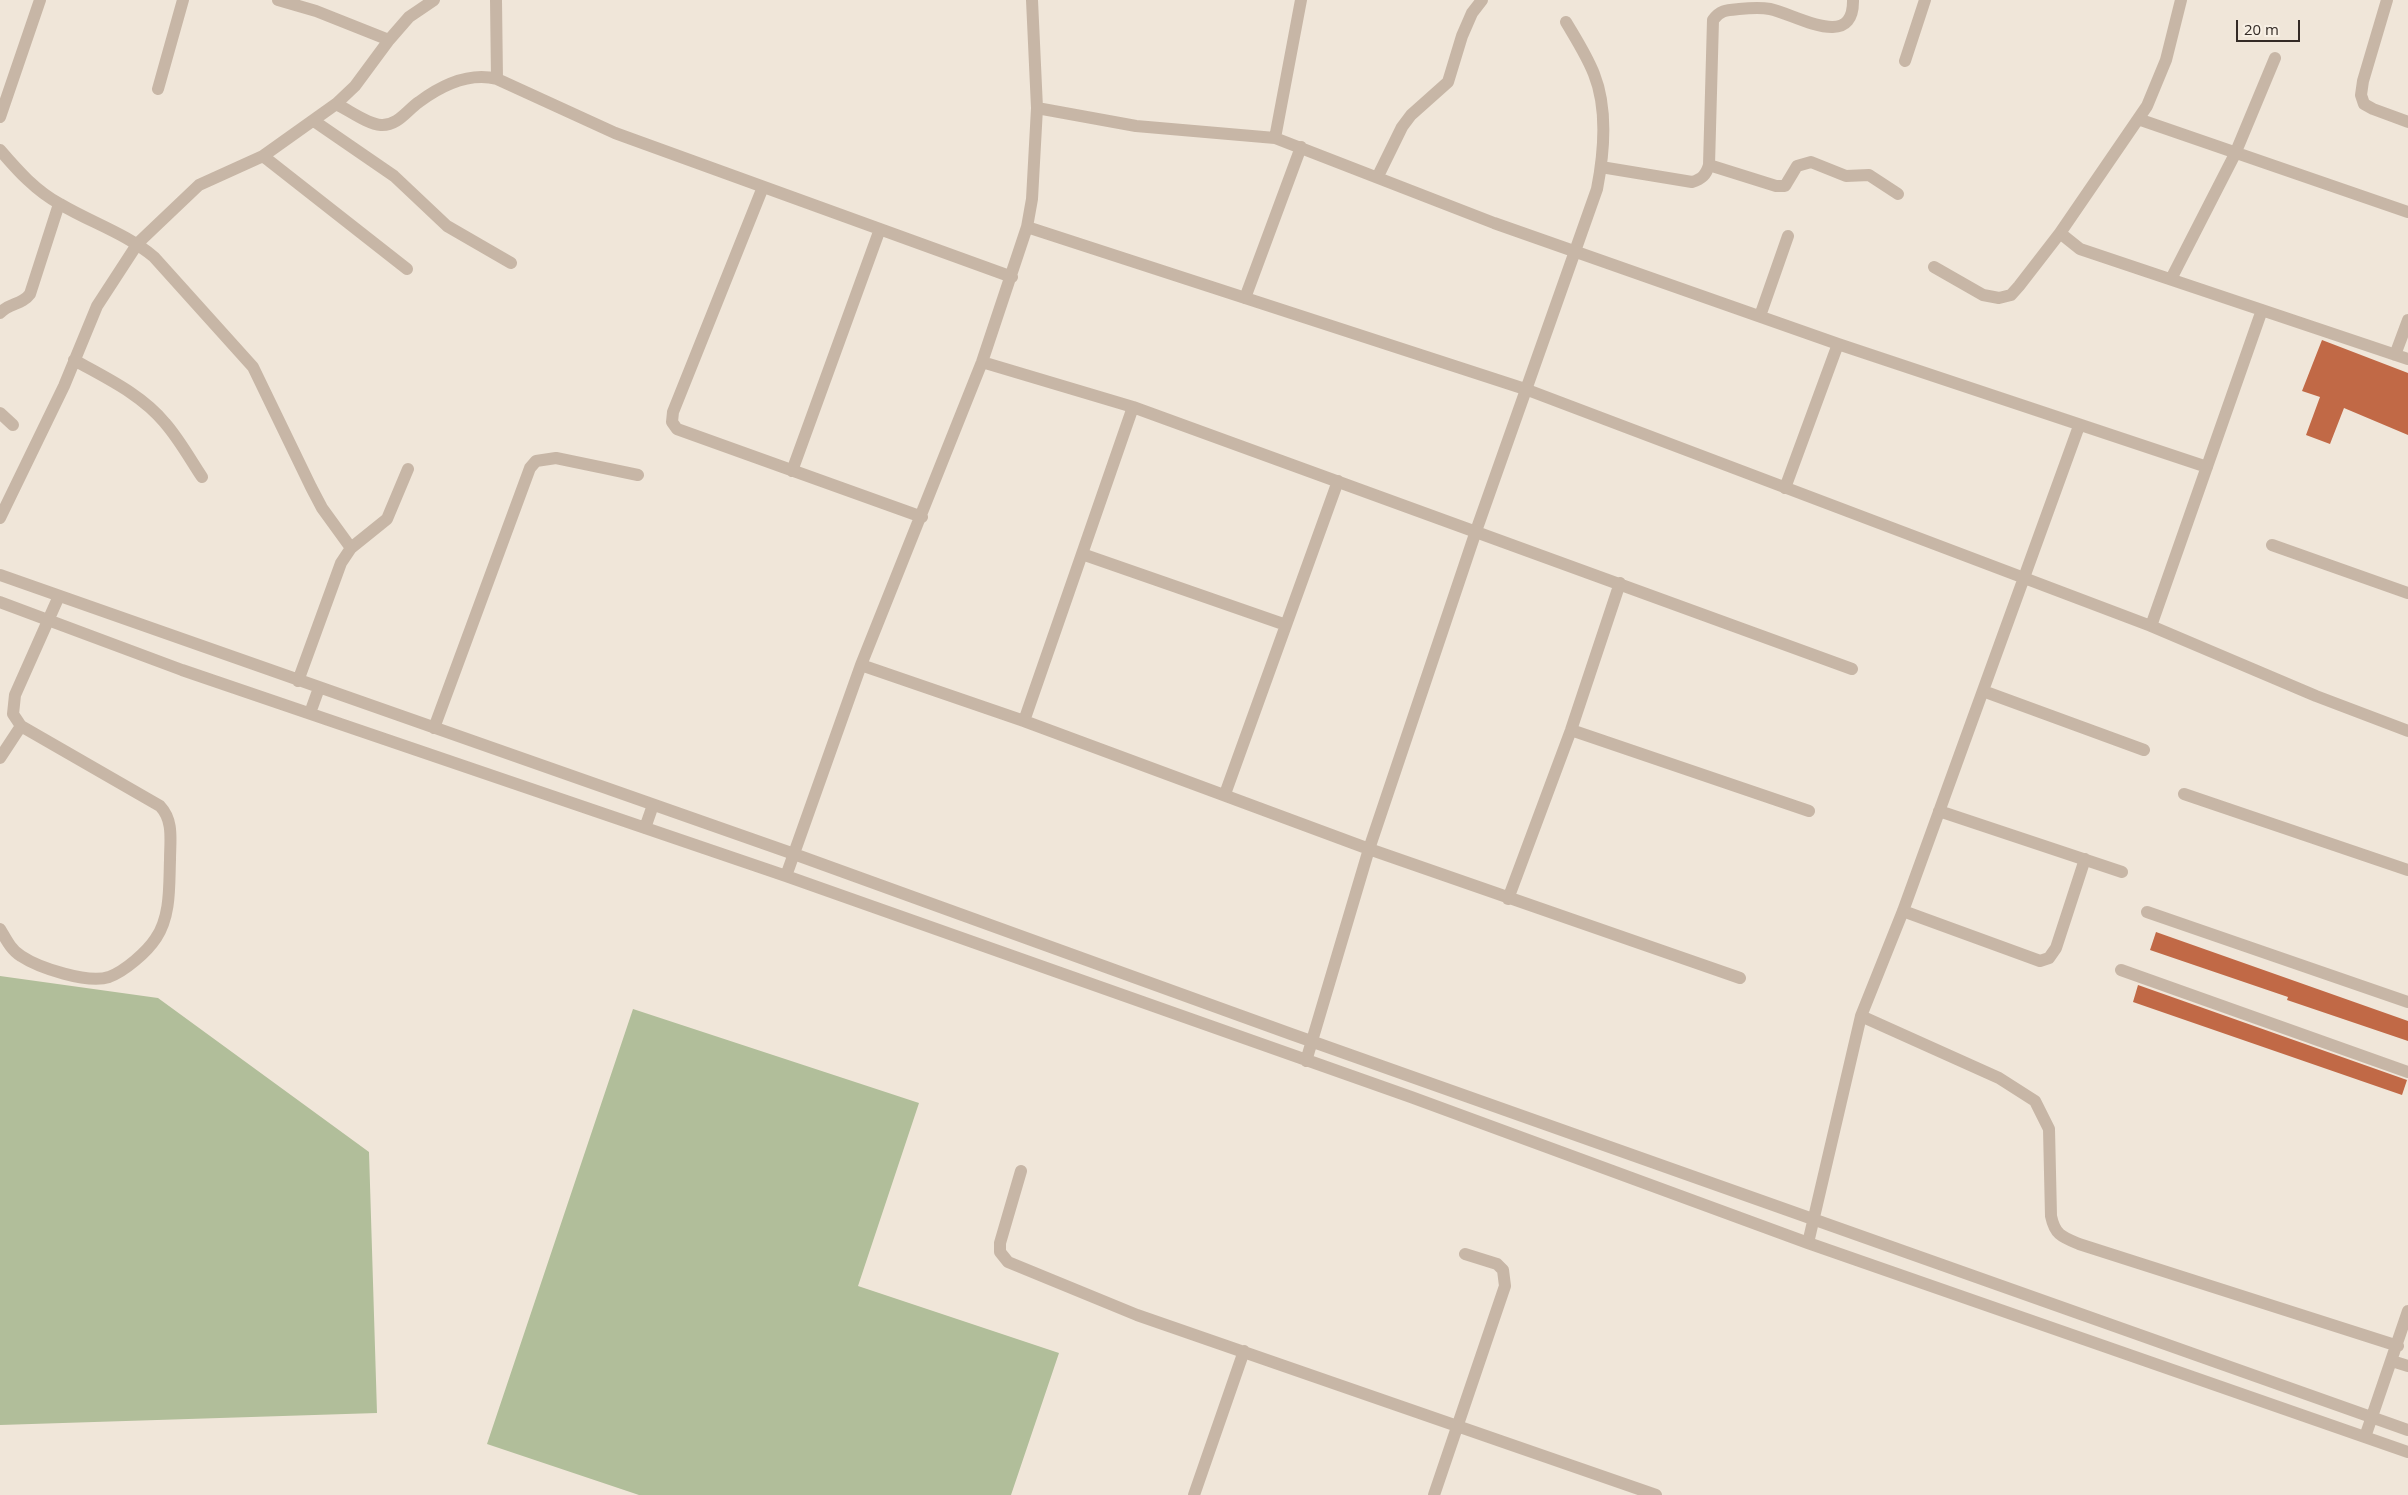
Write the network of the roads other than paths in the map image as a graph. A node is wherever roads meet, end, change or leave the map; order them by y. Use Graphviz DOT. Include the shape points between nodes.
graph roads {
  1 [pos="40,0"];
  2 [pos="183,0"];
  3 [pos="278,0"];
  4 [pos="434,0"];
  5 [pos="496,0"];
  6 [pos="1032,0"];
  7 [pos="1301,0"];
  8 [pos="1482,0"];
  9 [pos="1853,0"];
  10 [pos="1926,0"];
  11 [pos="2181,0"];
  12 [pos="2387,0"];
  13 [pos="1566,22"];
  14 [pos="389,40"];
  15 [pos="2275,58"];
  16 [pos="1905,61"];
  17 [pos="497,79"];
  18 [pos="158,89"];
  19 [pos="336,104"];
  20 [pos="1038,108"];
  21 [pos="0,117"];
  22 [pos="2138,119"];
  23 [pos="314,121"];
  24 [pos="2408,122"];
  25 [pos="1275,138"];
  26 [pos="1301,147"];
  27 [pos="0,150"];
  28 [pos="2236,154"];
  29 [pos="263,156"];
  30 [pos="1709,165"];
  31 [pos="1602,167"];
  32 [pos="1378,176"];
  33 [pos="763,187"];
  34 [pos="1898,194"];
  35 [pos="69,208"];
  36 [pos="2408,212"];
  37 [pos="1027,227"];
  38 [pos="880,229"];
  39 [pos="2060,233"];
  40 [pos="1788,236"];
  41 [pos="138,243"];
  42 [pos="1575,250"];
  43 [pos="511,263"];
  44 [pos="1934,267"];
  45 [pos="407,269"];
  46 [pos="1012,277"];
  47 [pos="2171,279"];
  48 [pos="1245,298"];
  49 [pos="2,308"];
  50 [pos="2262,310"];
  51 [pos="1760,316"];
  52 [pos="2408,320"];
  53 [pos="1838,344"];
  54 [pos="2395,355"];
  55 [pos="2408,359"];
  56 [pos="74,360"];
  57 [pos="982,362"];
  58 [pos="1525,389"];
  59 [pos="1133,407"];
  60 [pos="0,413"];
  61 [pos="13,425"];
  62 [pos="2079,426"];
  63 [pos="2207,468"];
  64 [pos="408,469"];
  65 [pos="792,470"];
  66 [pos="638,474"];
  67 [pos="202,477"];
  68 [pos="1338,481"];
  69 [pos="1785,488"];
  70 [pos="922,517"];
  71 [pos="0,518"];
  72 [pos="1476,531"];
  73 [pos="2272,544"];
  74 [pos="351,548"];
  75 [pos="1082,554"];
  76 [pos="0,575"];
  77 [pos="2024,579"];
  78 [pos="1620,583"];
  79 [pos="2408,593"];
  80 [pos="60,596"];
  81 [pos="0,602"];
  82 [pos="50,621"];
  83 [pos="1286,625"];
  84 [pos="2151,626"];
  85 [pos="861,665"];
  86 [pos="1852,669"];
  87 [pos="298,681"];
  88 [pos="319,688"];
  89 [pos="1983,691"];
  90 [pos="310,713"];
  91 [pos="1024,721"];
  92 [pos="21,726"];
  93 [pos="434,728"];
  94 [pos="1571,730"];
  95 [pos="2408,732"];
  96 [pos="2144,750"];
  97 [pos="0,758"];
  98 [pos="1225,794"];
  99 [pos="2184,794"];
  100 [pos="653,805"];
  101 [pos="1809,811"];
  102 [pos="1939,811"];
  103 [pos="645,828"];
  104 [pos="1370,849"];
  105 [pos="794,854"];
  106 [pos="2085,859"];
  107 [pos="2408,870"];
  108 [pos="2122,872"];
  109 [pos="786,876"];
  110 [pos="1508,899"];
  111 [pos="1903,911"];
  112 [pos="2147,912"];
  113 [pos="0,929"];
  114 [pos="2121,970"];
  115 [pos="1740,978"];
  116 [pos="2408,1002"];
  117 [pos="1861,1016"];
  118 [pos="1312,1042"];
  119 [pos="1306,1061"];
  120 [pos="2408,1072"];
  121 [pos="1021,1171"];
  122 [pos="1814,1219"];
  123 [pos="1808,1242"];
  124 [pos="1466,1254"];
  125 [pos="2408,1311"];
  126 [pos="2398,1346"];
  127 [pos="1244,1351"];
  128 [pos="2392,1361"];
  129 [pos="2408,1366"];
  130 [pos="2372,1418"];
  131 [pos="1457,1426"];
  132 [pos="2408,1430"];
  133 [pos="2365,1437"];
  134 [pos="2408,1452"];
  135 [pos="1194,1495"];
  136 [pos="1434,1495"];
  137 [pos="1656,1495"];
  1 -- 21 [label="street"];
  2 -- 18 [label="street"];
  3 -- 14 [label="street" via="316,11"];
  4 -- 14 [label="street" via="409,17"];
  5 -- 17 [label="street"];
  6 -- 20 [label="street"];
  7 -- 25 [label="street"];
  8 -- 32 [label="street" via="1462,36 1448,82 1411,115"];
  9 -- 30 [label="street" via="1849,20 1831,28 1772,9 1718,12 1713,20"];
  10 -- 16 [label="street"];
  11 -- 22 [label="street" via="2158,81 2148,106"];
  12 -- 24 [label="street" via="2362,95 2364,104 2373,110"];
  13 -- 31 [label="street" via="1587,58 1599,91"];
  14 -- 19 [label="street" via="355,86"];
  15 -- 28 [label="street"];
  17 -- 19 [label="street" via="462,78 430,94 396,122 387,125 379,125"];
  17 -- 33 [label="street" via="591,124"];
  19 -- 23 [label="street"];
  20 -- 25 [label="street" via="1136,126"];
  20 -- 37 [label="street"];
  22 -- 28 [label="street"];
  22 -- 39 [label="street"];
  23 -- 29 [label="street"];
  23 -- 43 [label="street" via="394,176 447,226"];
  25 -- 26 [label="street"];
  26 -- 32 [label="street"];
  26 -- 48 [label="street"];
  27 -- 35 [label="street" via="31,183"];
  28 -- 36 [label="street"];
  28 -- 47 [label="street"];
  29 -- 41 [label="street" via="199,185"];
  29 -- 45 [label="street"];
  30 -- 31 [label="street" via="1706,174 1692,182"];
  30 -- 34 [label="street" via="1785,186 1797,166 1810,162 1846,176 1875,177"];
  31 -- 42 [label="street"];
  32 -- 42 [label="street" via="1494,223"];
  33 -- 38 [label="street"];
  33 -- 65 [label="street" via="673,412 672,422 677,428"];
  35 -- 41 [label="street"];
  35 -- 49 [label="street" via="30,294 19,304"];
  37 -- 46 [label="street"];
  37 -- 48 [label="street"];
  38 -- 46 [label="street"];
  38 -- 65 [label="street"];
  39 -- 44 [label="street" via="2011,294 1999,298 1983,295"];
  39 -- 47 [label="street" via="2080,248"];
  40 -- 51 [label="street"];
  41 -- 56 [label="street" via="97,306"];
  41 -- 74 [label="street" via="161,264 253,367 322,508"];
  42 -- 51 [label="street"];
  42 -- 58 [label="street"];
  46 -- 57 [label="street"];
  47 -- 50 [label="street"];
  48 -- 58 [label="street"];
  50 -- 54 [label="street"];
  50 -- 63 [label="street"];
  51 -- 53 [label="street"];
  52 -- 54 [label="street"];
  53 -- 62 [label="street"];
  53 -- 69 [label="street"];
  54 -- 55 [label="street"];
  56 -- 67 [label="street" via="124,388 152,410 166,423"];
  56 -- 71 [label="street"];
  57 -- 59 [label="street"];
  57 -- 70 [label="street"];
  58 -- 69 [label="street"];
  58 -- 72 [label="street"];
  59 -- 68 [label="street"];
  59 -- 75 [label="street"];
  60 -- 61 [label="street"];
  62 -- 63 [label="street"];
  62 -- 77 [label="street"];
  63 -- 84 [label="street"];
  64 -- 74 [label="street" via="388,519"];
  65 -- 70 [label="street"];
  66 -- 93 [label="street" via="556,458 536,461 530,468"];
  68 -- 72 [label="street"];
  68 -- 83 [label="street"];
  69 -- 77 [label="street"];
  70 -- 85 [label="street"];
  72 -- 78 [label="street"];
  72 -- 104 [label="street"];
  73 -- 79 [label="street"];
  74 -- 87 [label="street" via="341,564"];
  75 -- 83 [label="street"];
  75 -- 91 [label="street"];
  76 -- 80 [label="street"];
  77 -- 84 [label="street"];
  77 -- 89 [label="street"];
  78 -- 86 [label="street"];
  78 -- 94 [label="street"];
  80 -- 82 [label="street"];
  80 -- 87 [label="street"];
  81 -- 82 [label="street"];
  82 -- 90 [label="street"];
  82 -- 92 [label="street" via="15,694 13,714"];
  83 -- 98 [label="street"];
  84 -- 95 [label="street"];
  85 -- 91 [label="street"];
  85 -- 105 [label="street"];
  87 -- 88 [label="street"];
  88 -- 90 [label="street"];
  88 -- 93 [label="street"];
  89 -- 96 [label="street"];
  89 -- 102 [label="street"];
  90 -- 103 [label="street"];
  91 -- 98 [label="street"];
  92 -- 97 [label="street"];
  92 -- 113 [label="street" via="160,806 170,824 169,891 163,924 156,938 124,968 109,977 83,977 31,962 12,949"];
  93 -- 100 [label="street"];
  94 -- 101 [label="street"];
  94 -- 110 [label="street"];
  98 -- 104 [label="street"];
  99 -- 107 [label="street"];
  100 -- 103 [label="street"];
  100 -- 105 [label="street"];
  102 -- 106 [label="street"];
  102 -- 111 [label="street"];
  103 -- 109 [label="street"];
  104 -- 110 [label="street"];
  104 -- 118 [label="street"];
  105 -- 109 [label="street"];
  105 -- 118 [label="street"];
  106 -- 108 [label="street"];
  106 -- 111 [label="street" via="2056,948 2049,958 2040,961"];
  109 -- 119 [label="street"];
  110 -- 115 [label="street"];
  111 -- 117 [label="street"];
  112 -- 116 [label="street"];
  114 -- 120 [label="street"];
  117 -- 122 [label="street"];
  117 -- 126 [label="street" via="1999,1078 2035,1101 2050,1129 2051,1216 2054,1228 2063,1237"];
  118 -- 119 [label="street"];
  118 -- 122 [label="street"];
  119 -- 123 [label="street"];
  121 -- 127 [label="street" via="1000,1243 1000,1252 1008,1262 1137,1315"];
  122 -- 123 [label="street"];
  122 -- 130 [label="street"];
  123 -- 133 [label="street"];
  124 -- 131 [label="street" via="1497,1264 1505,1277"];
  125 -- 126 [label="street"];
  126 -- 128 [label="street"];
  127 -- 131 [label="street"];
  127 -- 135 [label="street"];
  128 -- 129 [label="street"];
  128 -- 130 [label="street"];
  130 -- 132 [label="street"];
  130 -- 133 [label="street"];
  131 -- 136 [label="street"];
  131 -- 137 [label="street"];
  133 -- 134 [label="street"];
}
